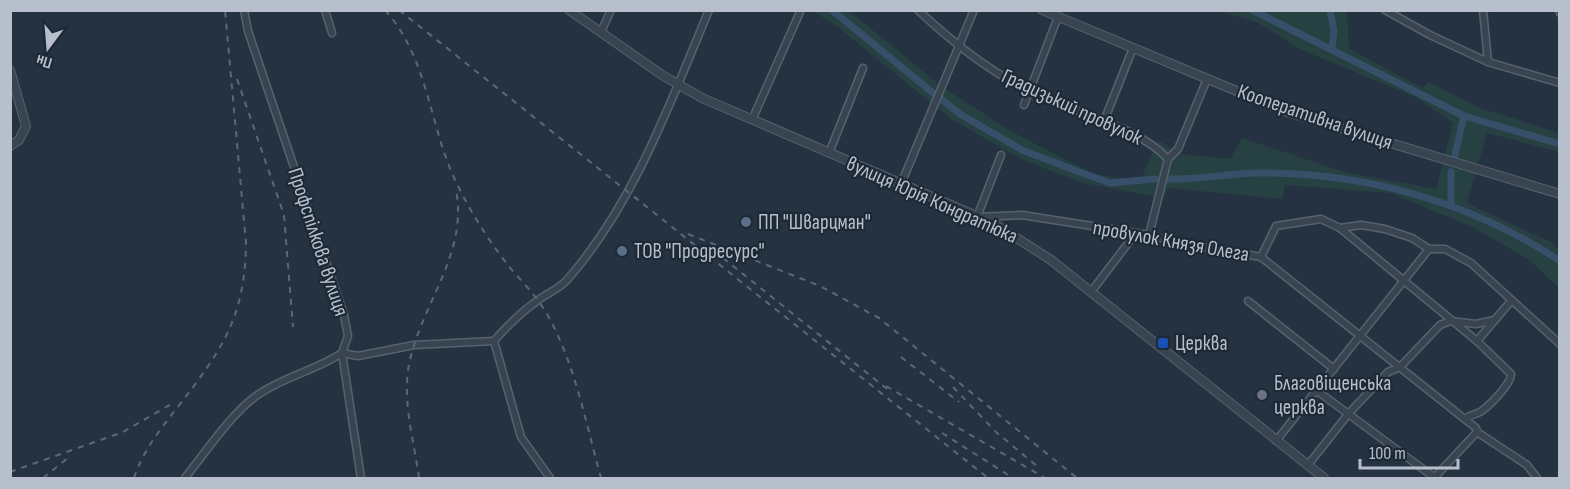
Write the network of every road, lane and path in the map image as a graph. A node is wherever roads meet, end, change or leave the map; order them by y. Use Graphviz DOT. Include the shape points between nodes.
graph roads {
  1 [pos="244,10"];
  2 [pos="325,10"];
  3 [pos="569,10"];
  4 [pos="611,10"];
  5 [pos="709,10"];
  6 [pos="918,10"];
  7 [pos="974,10"];
  8 [pos="1042,10"];
  9 [pos="1385,10"];
  10 [pos="1483,10"];
  11 [pos="800,12"];
  12 [pos="1058,17"];
  13 [pos="601,32"];
  14 [pos="332,33"];
  15 [pos="958,48"];
  16 [pos="1133,48"];
  17 [pos="1488,62"];
  18 [pos="863,68"];
  19 [pos="10,70"];
  20 [pos="1207,78"];
  21 [pos="1560,83"];
  22 [pos="677,85"];
  23 [pos="1029,91"];
  24 [pos="1023,105"];
  25 [pos="752,120"];
  26 [pos="1104,121"];
  27 [pos="10,146"];
  28 [pos="829,153"];
  29 [pos="1001,154"];
  30 [pos="1168,159"];
  31 [pos="901,184"];
  32 [pos="1560,194"];
  33 [pos="977,217"];
  34 [pos="1340,228"];
  35 [pos="1136,234"];
  36 [pos="1149,234"];
  37 [pos="1429,249"];
  38 [pos="1261,257"];
  39 [pos="1404,283"];
  40 [pos="1091,292"];
  41 [pos="1248,301"];
  42 [pos="1511,301"];
  43 [pos="1495,320"];
  44 [pos="1450,321"];
  45 [pos="1362,336"];
  46 [pos="494,341"];
  47 [pos="1478,341"];
  48 [pos="1560,344"];
  49 [pos="342,353"];
  50 [pos="1400,367"];
  51 [pos="1334,369"];
  52 [pos="1316,390"];
  53 [pos="1349,413"];
  54 [pos="1465,419"];
  55 [pos="1477,432"];
  56 [pos="1276,441"];
  57 [pos="1308,465"];
  58 [pos="185,478"];
  59 [pos="361,478"];
  60 [pos="550,478"];
  61 [pos="1324,478"];
  62 [pos="1435,478"];
  63 [pos="1537,478"];
  1 -- 49 [label="street, Профспілкова вулиця" via="344,315 348,336"];
  2 -- 14 [label="street"];
  3 -- 13 [label="street, вулиця Юрія Кондратюка"];
  4 -- 13 [label="street"];
  5 -- 22 [label="street"];
  6 -- 15 [label="street, Градизький провулок"];
  7 -- 15 [label="street"];
  8 -- 12 [label="street, Кооперативна вулиця"];
  9 -- 17 [label="street"];
  10 -- 17 [label="street"];
  11 -- 25 [label="street"];
  12 -- 16 [label="street, Кооперативна вулиця"];
  12 -- 23 [label="street"];
  13 -- 22 [label="street, вулиця Юрія Кондратюка"];
  15 -- 23 [label="street, Градизький провулок"];
  15 -- 31 [label="street"];
  16 -- 20 [label="street, Кооперативна вулиця"];
  16 -- 26 [label="street"];
  17 -- 21 [label="street"];
  18 -- 28 [label="street"];
  19 -- 27 [label="street" via="26,126 19,140"];
  20 -- 30 [label="street" via="1178,149"];
  20 -- 32 [label="street, Кооперативна вулиця" via="1287,112"];
  22 -- 25 [label="street, вулиця Юрія Кондратюка"];
  22 -- 46 [label="street" via="628,193 589,254 565,283 537,300"];
  23 -- 24 [label="street"];
  23 -- 26 [label="street, Градизький провулок"];
  25 -- 28 [label="street, вулиця Юрія Кондратюка"];
  26 -- 30 [label="street, Градизький провулок" via="1158,148"];
  28 -- 31 [label="street, вулиця Юрія Кондратюка"];
  29 -- 33 [label="street"];
  30 -- 36 [label="street"];
  31 -- 33 [label="street, вулиця Юрія Кондратюка"];
  33 -- 35 [label="street, провулок Князя Олега" via="1022,216"];
  33 -- 40 [label="street, вулиця Юрія Кондратюка" via="1034,248"];
  34 -- 37 [label="street" via="1361,225 1385,230 1412,238"];
  34 -- 38 [label="street" via="1321,219 1283,223 1276,226"];
  34 -- 39 [label="street"];
  35 -- 36 [label="street, провулок Князя Олега"];
  35 -- 40 [label="street"];
  36 -- 38 [label="street, провулок Князя Олега"];
  37 -- 39 [label="street"];
  37 -- 42 [label="street" via="1445,249 1471,263"];
  38 -- 45 [label="street, провулок Князя Олега"];
  39 -- 44 [label="street"];
  39 -- 45 [label="street"];
  40 -- 56 [label="street, вулиця Юрія Кондратюка"];
  41 -- 51 [label="street"];
  42 -- 43 [label="street"];
  42 -- 48 [label="street"];
  43 -- 44 [label="street" via="1476,324"];
  43 -- 47 [label="street"];
  44 -- 47 [label="street"];
  44 -- 50 [label="street" via="1440,325"];
  45 -- 50 [label="street, провулок Князя Олега"];
  45 -- 51 [label="street"];
  46 -- 49 [label="street" via="414,345 358,356"];
  46 -- 60 [label="street" via="521,437"];
  47 -- 54 [label="street" via="1505,365 1511,381 1478,413"];
  49 -- 58 [label="street" via="258,394"];
  49 -- 59 [label="street, Профспілкова вулиця"];
  50 -- 53 [label="street" via="1388,372"];
  50 -- 54 [label="street, провулок Князя Олега"];
  51 -- 52 [label="street"];
  52 -- 53 [label="street"];
  52 -- 56 [label="street"];
  53 -- 57 [label="street"];
  53 -- 62 [label="street"];
  54 -- 55 [label="street, провулок Князя Олега"];
  55 -- 62 [label="street"];
  55 -- 63 [label="street, провулок Князя Олега" via="1527,465"];
  56 -- 57 [label="street, вулиця Юрія Кондратюка"];
  57 -- 61 [label="street, вулиця Юрія Кондратюка"];
}
